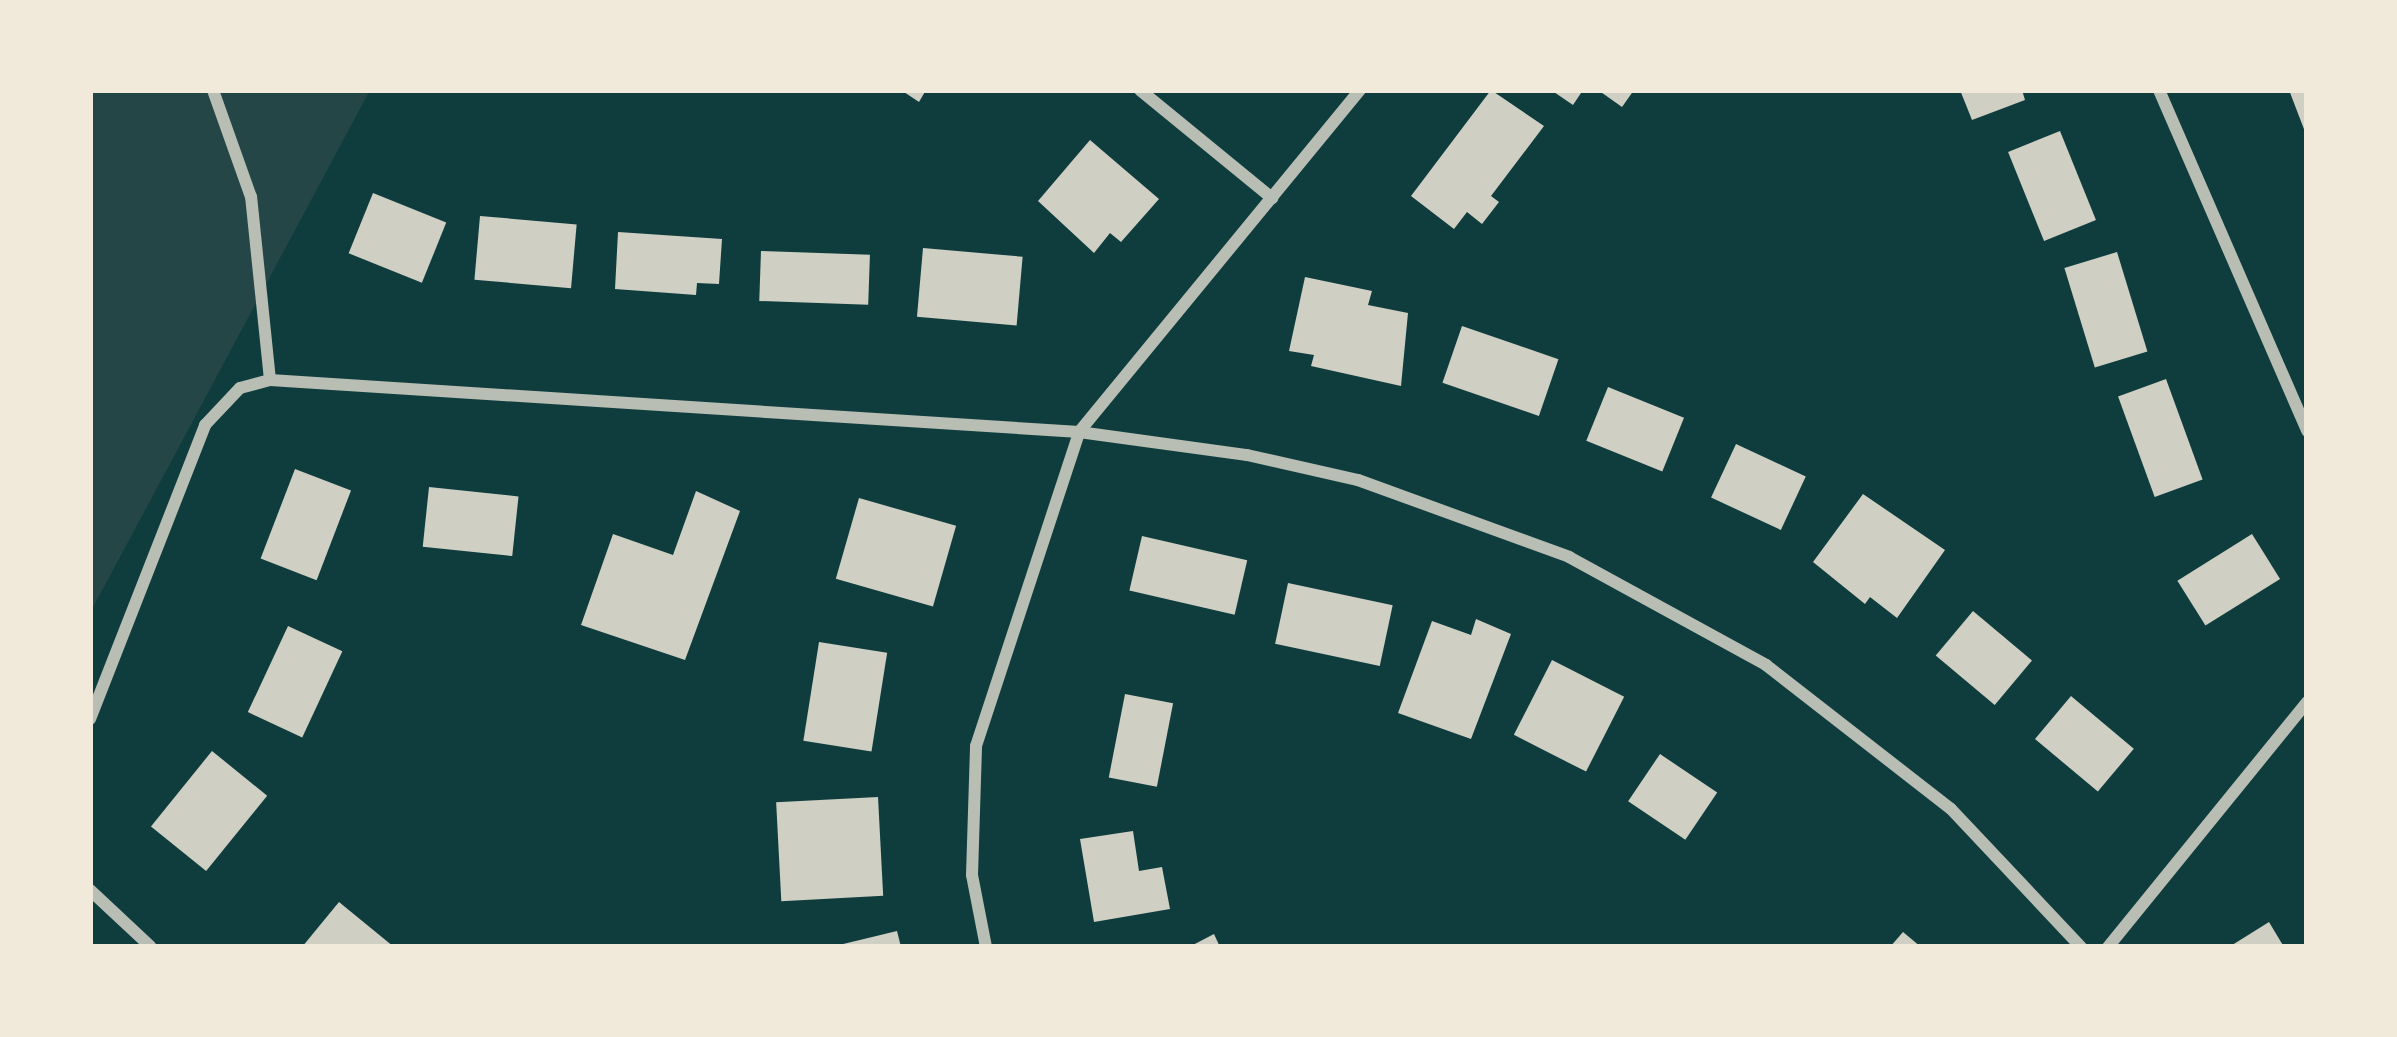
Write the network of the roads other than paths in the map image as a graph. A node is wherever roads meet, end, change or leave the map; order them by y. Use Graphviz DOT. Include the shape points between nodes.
graph roads {
  1 [pos="213,90"];
  2 [pos="1140,90"];
  3 [pos="1360,90"];
  4 [pos="2158,90"];
  5 [pos="1272,198"];
  6 [pos="270,380"];
  7 [pos="2307,431"];
  8 [pos="1078,433"];
  9 [pos="2307,702"];
  10 [pos="90,719"];
  11 [pos="90,890"];
  12 [pos="152,947"];
  13 [pos="986,947"];
  14 [pos="2081,947"];
  15 [pos="2108,947"];
  1 -- 6 [label="street" via="251,197"];
  2 -- 5 [label="street"];
  3 -- 5 [label="street"];
  4 -- 7 [label="street"];
  5 -- 8 [label="street"];
  6 -- 8 [label="street"];
  6 -- 10 [label="street" via="240,388 205,425"];
  8 -- 13 [label="street" via="976,746 972,875"];
  8 -- 14 [label="street" via="1247,455 1358,480 1548,548 1669,607 1862,734 1951,808"];
  9 -- 15 [label="street"];
  11 -- 12 [label="street"];
}
